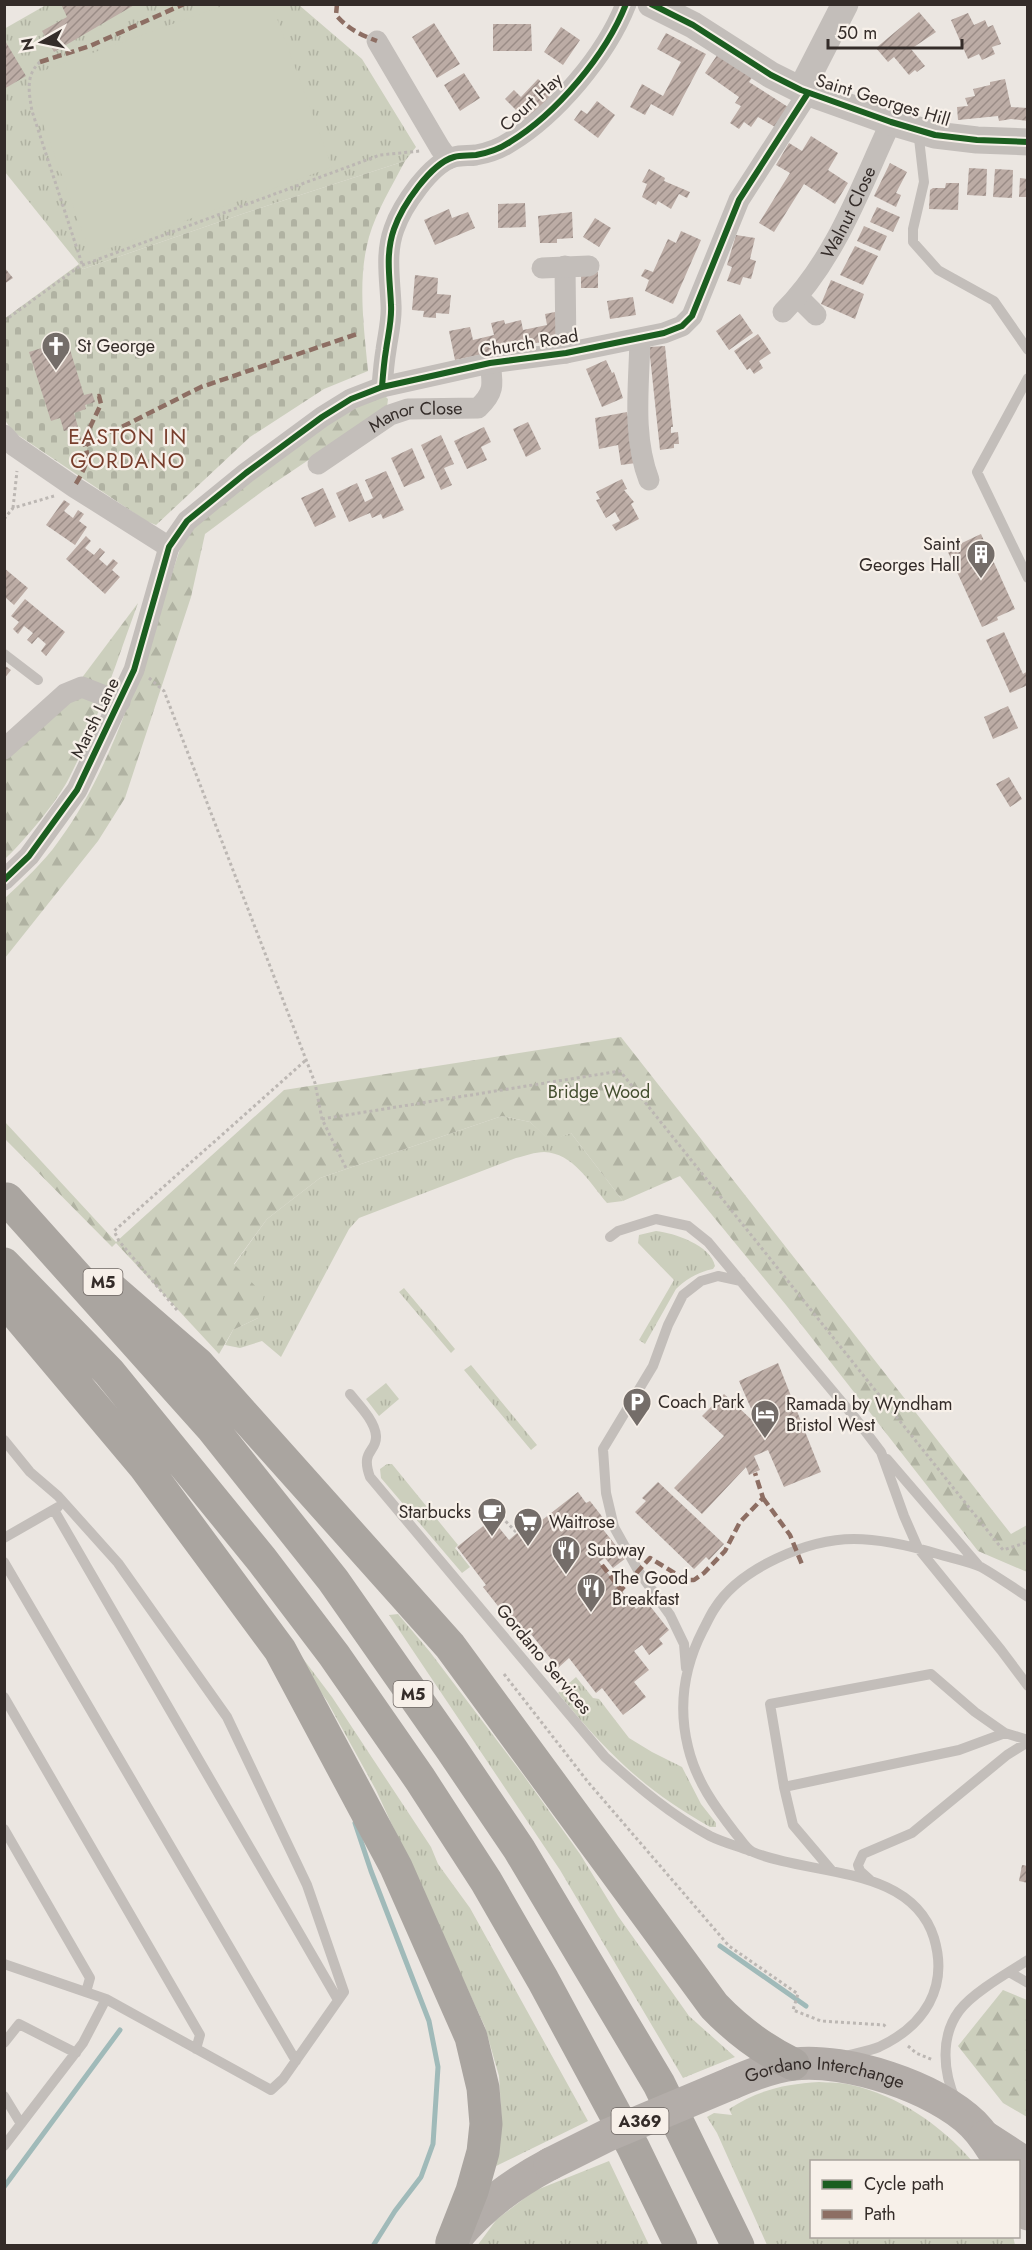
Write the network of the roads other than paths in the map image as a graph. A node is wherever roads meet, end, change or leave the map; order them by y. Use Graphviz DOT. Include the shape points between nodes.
graph roads {
  1 [pos="626,4"];
  2 [pos="651,4"];
  3 [pos="845,4"];
  4 [pos="377,41"];
  5 [pos="805,92"];
  6 [pos="891,122"];
  7 [pos="918,130"];
  8 [pos="1028,142"];
  9 [pos="448,159"];
  10 [pos="565,266"];
  11 [pos="589,266"];
  12 [pos="542,268"];
  13 [pos="816,315"];
  14 [pos="640,339"];
  15 [pos="1028,350"];
  16 [pos="566,353"];
  17 [pos="490,363"];
  18 [pos="1028,378"];
  19 [pos="382,387"];
  20 [pos="12,442"];
  21 [pos="327,464"];
  22 [pos="649,480"];
  23 [pos="169,548"];
  24 [pos="1028,578"];
  25 [pos="4,654"];
  26 [pos="38,680"];
  27 [pos="120,702"];
  28 [pos="4,749"];
  29 [pos="4,880"];
  30 [pos="6,1198"];
  31 [pos="610,1237"];
  32 [pos="4,1264"];
  33 [pos="741,1281"];
  34 [pos="4,1299"];
  35 [pos="350,1394"];
  36 [pos="4,1440"];
  37 [pos="881,1452"];
  38 [pos="59,1507"];
  39 [pos="4,1538"];
  40 [pos="918,1548"];
  41 [pos="4,1562"];
  42 [pos="979,1566"];
  43 [pos="1028,1597"];
  44 [pos="687,1671"];
  45 [pos="1028,1686"];
  46 [pos="4,1697"];
  47 [pos="1005,1733"];
  48 [pos="1028,1741"];
  49 [pos="784,1787"];
  50 [pos="4,1829"];
  51 [pos="750,1851"];
  52 [pos="832,1872"];
  53 [pos="871,1880"];
  54 [pos="1028,1960"];
  55 [pos="4,1964"];
  56 [pos="1009,1972"];
  57 [pos="1028,1983"];
  58 [pos="86,1992"];
  59 [pos="106,1999"];
  60 [pos="338,2000"];
  61 [pos="4,2043"];
  62 [pos="196,2049"];
  63 [pos="76,2053"];
  64 [pos="296,2061"];
  65 [pos="804,2064"];
  66 [pos="4,2096"];
  67 [pos="21,2124"];
  68 [pos="982,2137"];
  69 [pos="4,2146"];
  70 [pos="1020,2160"];
  71 [pos="1020,2197"];
  72 [pos="1028,2214"];
  73 [pos="451,2243"];
  74 [pos="681,2246"];
  75 [pos="738,2246"];
  1 -- 9 [label="street, Court Hay" via="594,59 565,96 530,129 487,152"];
  2 -- 5 [label="street, Saint Georges Hill"];
  3 -- 5 [label="street"];
  4 -- 9 [label="street"];
  5 -- 6 [label="street, Saint Georges Hill"];
  5 -- 14 [label="street, Church Road" via="739,200 692,316 681,326"];
  6 -- 7 [label="street, Saint Georges Hill"];
  6 -- 13 [label="street, Walnut Close" via="843,230 790,304"];
  7 -- 8 [label="street, Saint Georges Hill" via="977,141"];
  7 -- 15 [label="lane" via="924,182 913,242 938,270 994,301"];
  9 -- 19 [label="street" via="415,190 394,228 389,254 391,306"];
  10 -- 11 [label="street"];
  10 -- 12 [label="street"];
  10 -- 16 [label="street"];
  14 -- 16 [label="street, Church Road"];
  14 -- 22 [label="street" via="638,439"];
  16 -- 17 [label="street, Church Road"];
  17 -- 19 [label="street, Church Road"];
  17 -- 21 [label="street, Manor Close" via="492,390 478,408 408,409 390,415"];
  18 -- 24 [label="lane" via="977,471"];
  19 -- 23 [label="street, Church Road" via="351,399 322,417 246,473 187,521"];
  20 -- 23 [label="street"];
  23 -- 27 [label="street, Marsh Lane" via="134,670"];
  25 -- 26 [label="lane"];
  27 -- 28 [label="street, Marsh Lane" via="82,687 65,694"];
  27 -- 29 [label="street, Marsh Lane" via="77,790 29,856"];
  30 -- 65 [label="highway, M5" via="198,1364 450,1646 714,2006 744,2036 769,2052"];
  30 -- 75 [label="highway, M5" via="212,1428 333,1580 452,1750 519,1849 659,2084"];
  31 -- 33 [label="lane" via="656,1219 688,1226 708,1242"];
  32 -- 74 [label="highway, M5" via="110,1372 334,1655 420,1779 486,1881 543,1980"];
  33 -- 37 [label="lane"];
  33 -- 44 [label="lane" via="718,1276 701,1281 683,1295 653,1366 603,1449 606,1493 614,1527 675,1624 684,1644"];
  34 -- 73 [label="highway" via="145,1467 280,1650 396,1867 471,2037 483,2088 483,2152"];
  35 -- 51 [label="lane, Gordano Services" via="376,1435 365,1465 370,1477 605,1757 673,1814 712,1837"];
  36 -- 38 [label="lane" via="30,1472 58,1496"];
  37 -- 40 [label="lane"];
  37 -- 42 [label="lane"];
  38 -- 39 [label="lane"];
  38 -- 60 [label="lane"];
  38 -- 60 [label="lane" via="118,1563 227,1717 307,1885 344,1992"];
  40 -- 42 [label="lane"];
  40 -- 44 [label="lane" via="838,1539 770,1562 740,1581 716,1606"];
  40 -- 45 [label="lane"];
  41 -- 64 [label="lane"];
  42 -- 43 [label="lane"];
  44 -- 51 [label="lane" via="682,1710 697,1774 711,1800"];
  46 -- 62 [label="lane" via="200,2035"];
  47 -- 48 [label="lane"];
  47 -- 49 [label="lane" via="959,1750"];
  47 -- 49 [label="lane" via="931,1674 770,1704"];
  48 -- 53 [label="lane" via="912,1833 862,1854 860,1871"];
  49 -- 52 [label="lane" via="793,1825"];
  50 -- 58 [label="lane" via="90,1978"];
  51 -- 52 [label="lane, Gordano Services"];
  52 -- 53 [label="lane, Gordano Services"];
  53 -- 65 [label="lane, Gordano Services" via="890,1888 920,1910 929,1925 938,1959 932,2000 902,2034 877,2048"];
  54 -- 56 [label="lane"];
  55 -- 58 [label="lane"];
  56 -- 57 [label="lane"];
  56 -- 68 [label="lane" via="960,2009 952,2024 945,2058 946,2076"];
  58 -- 59 [label="lane"];
  59 -- 62 [label="lane"];
  59 -- 63 [label="lane"];
  60 -- 64 [label="lane"];
  61 -- 63 [label="lane" via="19,2024"];
  62 -- 64 [label="lane" via="271,2090"];
  63 -- 67 [label="lane"];
  65 -- 68 [label="main road, Gordano Interchange / A369" via="881,2075 923,2090"];
  65 -- 73 [label="main road, Gordano Interchange / A369, bridge" via="732,2083 550,2164 502,2192"];
  66 -- 67 [label="lane"];
  67 -- 69 [label="lane"];
  68 -- 70 [label="main road, A369"];
  71 -- 72 [label="main road"];
}
